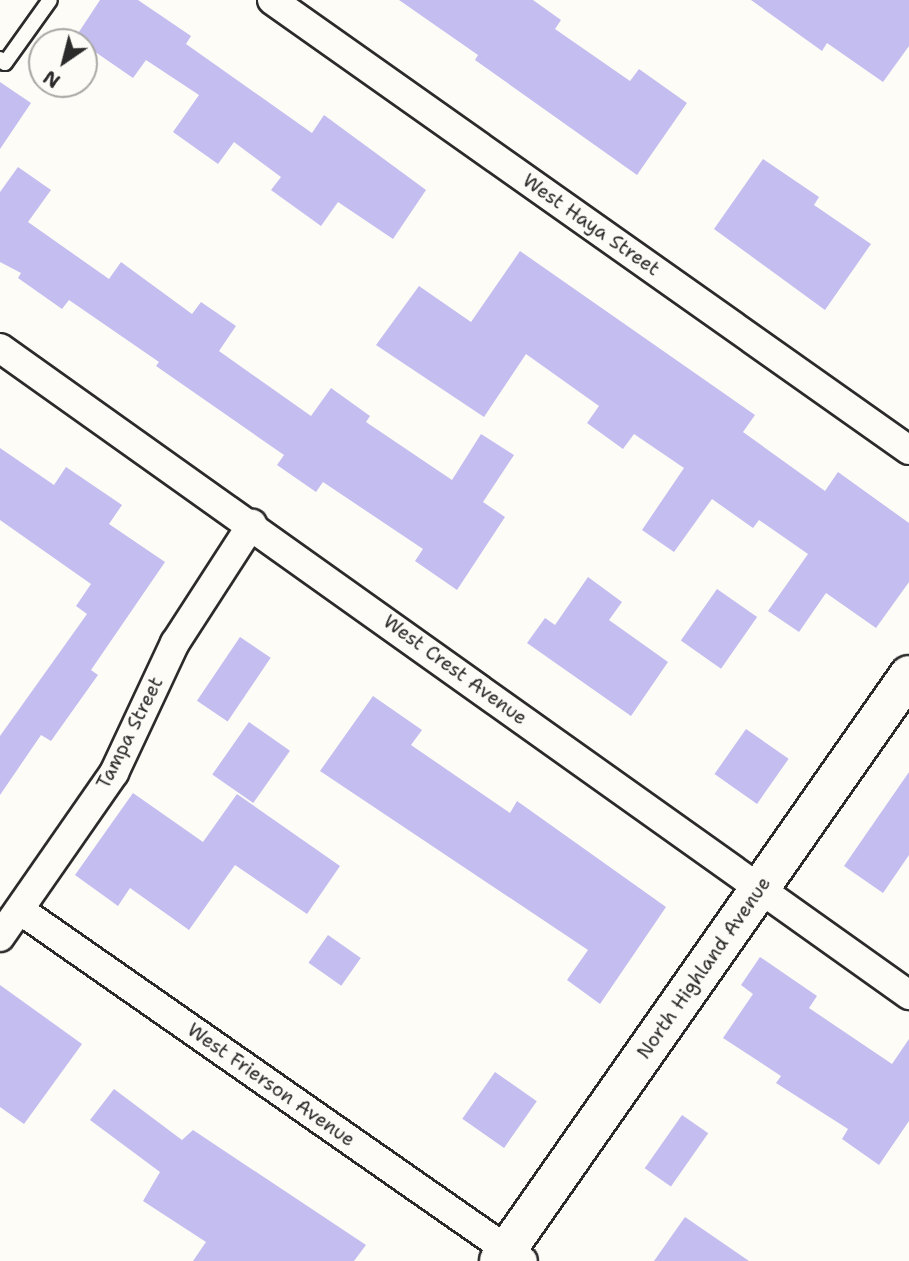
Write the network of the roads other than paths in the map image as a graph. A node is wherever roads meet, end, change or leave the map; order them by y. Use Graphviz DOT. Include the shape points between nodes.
graph roads {
  1 [pos="50,0"];
  2 [pos="272,0"];
  3 [pos="0,59"];
  4 [pos="0,348"];
  5 [pos="909,450"];
  6 [pos="251,524"];
  7 [pos="909,675"];
  8 [pos="759,889"];
  9 [pos="20,910"];
  10 [pos="0,937"];
  11 [pos="909,995"];
  12 [pos="510,1257"];
  1 -- 3 [label="lane" via="5,63"];
  2 -- 5 [label="street, West Haya Street"];
  4 -- 6 [label="street, West Crest Avenue"];
  6 -- 8 [label="street, West Crest Avenue"];
  6 -- 9 [label="street, Tampa Street" via="175,643 114,773"];
  7 -- 8 [label="main road, North Highland Avenue"];
  8 -- 11 [label="street, West Crest Avenue"];
  8 -- 12 [label="main road, North Highland Avenue"];
  9 -- 10 [label="street, Tampa Street"];
  9 -- 12 [label="street, West Frierson Avenue"];
}
